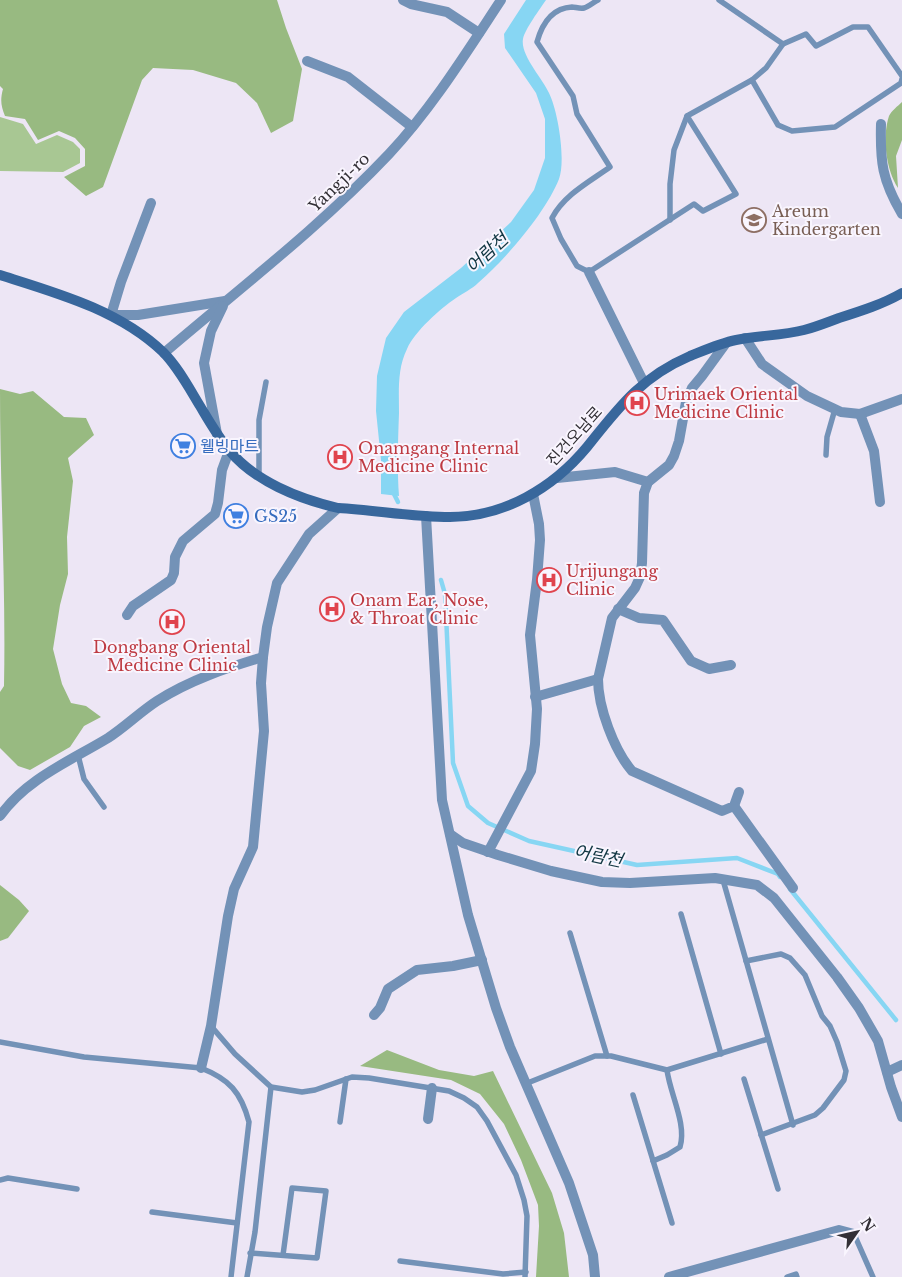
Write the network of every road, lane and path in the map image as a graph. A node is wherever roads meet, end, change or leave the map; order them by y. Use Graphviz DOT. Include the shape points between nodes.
graph roads {
  1 [pos="403,0"];
  2 [pos="500,0"];
  3 [pos="598,0"];
  4 [pos="719,0"];
  5 [pos="479,33"];
  6 [pos="783,44"];
  7 [pos="306,60"];
  8 [pos="902,77"];
  9 [pos="752,80"];
  10 [pos="687,116"];
  11 [pos="881,124"];
  12 [pos="412,127"];
  13 [pos="152,203"];
  14 [pos="902,214"];
  15 [pos="670,220"];
  16 [pos="589,272"];
  17 [pos="0,275"];
  18 [pos="902,292"];
  19 [pos="226,300"];
  20 [pos="111,316"];
  21 [pos="745,338"];
  22 [pos="726,343"];
  23 [pos="164,353"];
  24 [pos="266,382"];
  25 [pos="644,383"];
  26 [pos="902,399"];
  27 [pos="835,409"];
  28 [pos="860,414"];
  29 [pos="218,435"];
  30 [pos="229,451"];
  31 [pos="826,455"];
  32 [pos="259,476"];
  33 [pos="557,478"];
  34 [pos="648,482"];
  35 [pos="533,494"];
  36 [pos="880,502"];
  37 [pos="338,508"];
  38 [pos="426,516"];
  39 [pos="618,608"];
  40 [pos="127,615"];
  41 [pos="263,657"];
  42 [pos="731,665"];
  43 [pos="598,679"];
  44 [pos="535,697"];
  45 [pos="78,756"];
  46 [pos="740,792"];
  47 [pos="734,806"];
  48 [pos="104,807"];
  49 [pos="0,816"];
  50 [pos="450,834"];
  51 [pos="488,852"];
  52 [pos="722,880"];
  53 [pos="793,888"];
  54 [pos="681,914"];
  55 [pos="570,933"];
  56 [pos="482,960"];
  57 [pos="746,962"];
  58 [pos="374,1015"];
  59 [pos="212,1026"];
  60 [pos="768,1039"];
  61 [pos="0,1042"];
  62 [pos="721,1054"];
  63 [pos="607,1056"];
  64 [pos="902,1065"];
  65 [pos="201,1068"];
  66 [pos="667,1070"];
  67 [pos="887,1072"];
  68 [pos="346,1079"];
  69 [pos="744,1079"];
  70 [pos="525,1084"];
  71 [pos="271,1087"];
  72 [pos="432,1088"];
  73 [pos="634,1095"];
  74 [pos="902,1118"];
  75 [pos="428,1119"];
  76 [pos="340,1122"];
  77 [pos="793,1125"];
  78 [pos="761,1135"];
  79 [pos="653,1161"];
  80 [pos="0,1180"];
  81 [pos="77,1189"];
  82 [pos="778,1189"];
  83 [pos="152,1212"];
  84 [pos="237,1223"];
  85 [pos="672,1223"];
  86 [pos="854,1234"];
  87 [pos="250,1253"];
  88 [pos="283,1256"];
  89 [pos="400,1261"];
  90 [pos="526,1274"];
  91 [pos="231,1277"];
  92 [pos="246,1277"];
  93 [pos="595,1277"];
  94 [pos="669,1277"];
  95 [pos="787,1277"];
  96 [pos="797,1277"];
  97 [pos="873,1277"];
  1 -- 5 [label="street" via="447,12"];
  2 -- 5 [label="street, Yangji-ro"];
  3 -- 16 [label="lane" via="583,8 560,9 547,19 537,42 573,96 577,114 610,167 569,196 552,218 577,266"];
  4 -- 6 [label="lane"];
  5 -- 12 [label="street, Yangji-ro"];
  6 -- 8 [label="lane" via="806,34 816,46 853,27 868,27"];
  6 -- 9 [label="lane" via="766,68"];
  7 -- 12 [label="street" via="348,78"];
  8 -- 9 [label="lane" via="901,83 835,128 792,131 778,125"];
  9 -- 10 [label="lane"];
  10 -- 15 [label="lane" via="674,150"];
  10 -- 15 [label="lane" via="736,194 703,211 694,204"];
  11 -- 14 [label="street" via="882,168"];
  12 -- 19 [label="street, Yangji-ro" via="390,153 311,229"];
  13 -- 20 [label="street"];
  15 -- 16 [label="lane"];
  16 -- 25 [label="street"];
  17 -- 20 [label="main road, 진건오남로"];
  18 -- 21 [label="main road, 진건오남로" via="869,308 804,330"];
  19 -- 20 [label="street" via="138,315"];
  19 -- 23 [label="street, Yangji-ro"];
  19 -- 29 [label="street" via="211,331 204,363"];
  20 -- 23 [label="main road, 진건오남로"];
  21 -- 22 [label="main road, 진건오남로"];
  21 -- 27 [label="street" via="762,364 808,396"];
  22 -- 25 [label="main road, 진건오남로" via="688,357"];
  22 -- 34 [label="street" via="692,388 679,441 669,465"];
  23 -- 29 [label="main road, 진건오남로"];
  24 -- 32 [label="lane" via="259,420"];
  25 -- 33 [label="main road, 진건오남로" via="624,401 579,457"];
  26 -- 28 [label="street"];
  27 -- 28 [label="street"];
  27 -- 31 [label="lane"];
  28 -- 36 [label="street" via="874,451"];
  29 -- 30 [label="main road, 진건오남로"];
  30 -- 32 [label="main road, 진건오남로"];
  30 -- 40 [label="street" via="222,470 215,514 183,541 175,557 171,580 133,606"];
  32 -- 37 [label="main road, 진건오남로" via="272,484"];
  33 -- 34 [label="street" via="615,472"];
  33 -- 35 [label="main road, 진건오남로"];
  34 -- 39 [label="street" via="642,507 640,577"];
  35 -- 38 [label="main road, 진건오남로" via="517,503 483,513"];
  35 -- 44 [label="street" via="540,524 538,580 530,635"];
  37 -- 38 [label="main road, 진건오남로"];
  37 -- 41 [label="street" via="308,534 277,582"];
  38 -- 50 [label="street" via="442,800"];
  39 -- 42 [label="street" via="639,618 663,620 691,661 709,669"];
  39 -- 43 [label="street" via="608,632"];
  41 -- 45 [label="street" via="199,678 174,691"];
  41 -- 59 [label="street" via="264,730 253,847 234,889"];
  43 -- 44 [label="street"];
  43 -- 47 [label="street" via="605,717 618,751 632,771 722,811"];
  44 -- 51 [label="street" via="537,709 531,771"];
  45 -- 48 [label="lane" via="84,779"];
  45 -- 49 [label="street" via="16,796"];
  46 -- 47 [label="street"];
  47 -- 53 [label="street"];
  50 -- 51 [label="street" via="463,843"];
  50 -- 56 [label="street"];
  51 -- 52 [label="street" via="602,882"];
  52 -- 57 [label="lane"];
  52 -- 67 [label="street" via="756,885 774,898 859,1008 878,1041"];
  54 -- 62 [label="lane"];
  55 -- 63 [label="lane"];
  56 -- 58 [label="street" via="417,970 388,989"];
  56 -- 70 [label="street" via="501,1024"];
  57 -- 60 [label="lane"];
  57 -- 77 [label="lane" via="781,954 790,958 805,975 837,1042 846,1071 844,1080 823,1108 815,1116"];
  59 -- 65 [label="street"];
  59 -- 71 [label="lane" via="235,1054"];
  60 -- 62 [label="lane"];
  60 -- 77 [label="lane"];
  61 -- 65 [label="lane" via="84,1057"];
  62 -- 66 [label="lane"];
  63 -- 66 [label="lane"];
  63 -- 70 [label="lane" via="595,1056"];
  64 -- 67 [label="street"];
  65 -- 84 [label="lane" via="218,1075 235,1091 249,1122"];
  66 -- 79 [label="lane" via="682,1138 680,1147"];
  67 -- 74 [label="street"];
  68 -- 71 [label="lane" via="302,1092"];
  68 -- 72 [label="lane" via="369,1078"];
  68 -- 76 [label="lane"];
  69 -- 78 [label="lane"];
  70 -- 93 [label="street" via="570,1183 593,1255"];
  71 -- 87 [label="lane"];
  72 -- 75 [label="street"];
  72 -- 90 [label="lane" via="449,1091 477,1107 512,1168 527,1216"];
  73 -- 79 [label="lane"];
  77 -- 78 [label="lane"];
  78 -- 82 [label="lane"];
  79 -- 85 [label="lane"];
  80 -- 81 [label="lane" via="8,1178"];
  83 -- 84 [label="lane"];
  84 -- 91 [label="lane"];
  86 -- 94 [label="street" via="839,1230"];
  86 -- 97 [label="lane"];
  87 -- 88 [label="lane"];
  87 -- 92 [label="lane"];
  88 -- 88 [label="lane" via="317,1258 326,1190 292,1188"];
  89 -- 90 [label="lane"];
  95 -- 96 [label="lane" via="796,1274"];
}
